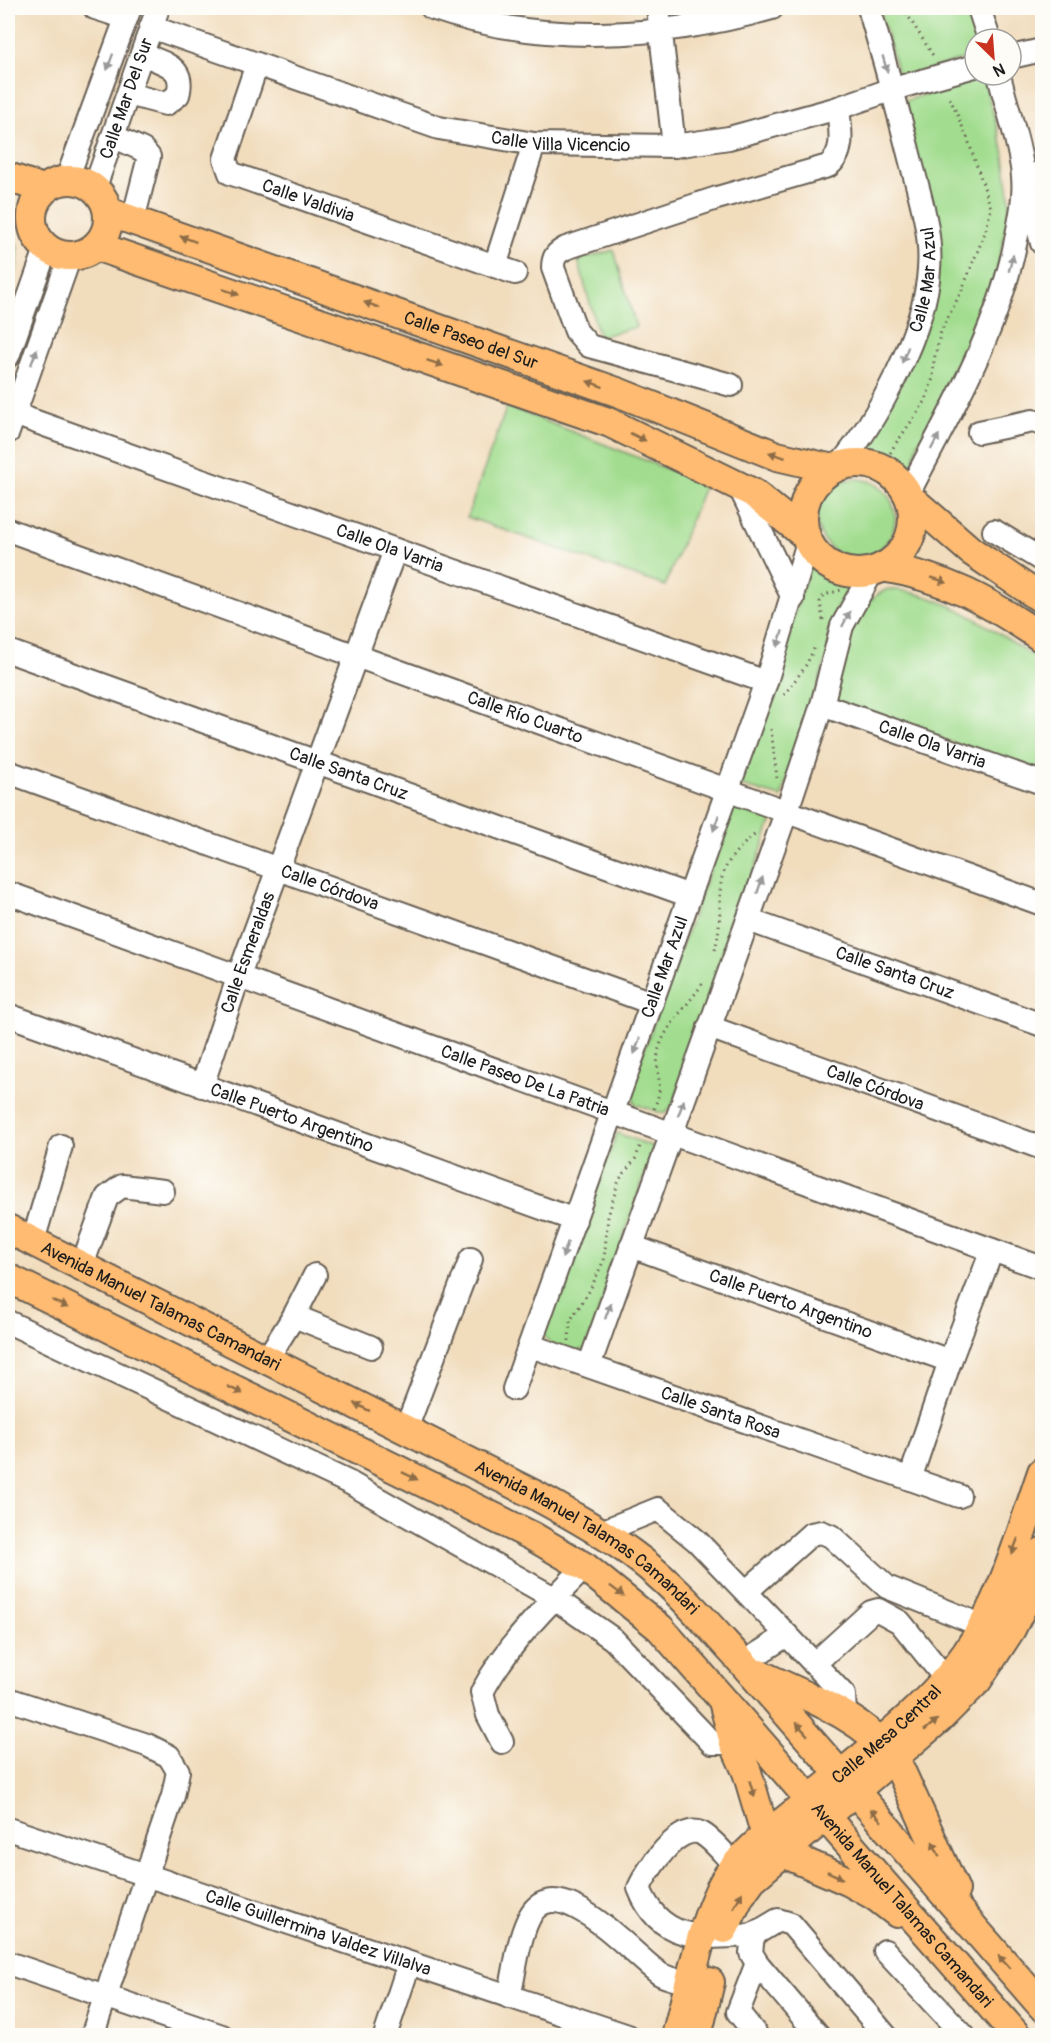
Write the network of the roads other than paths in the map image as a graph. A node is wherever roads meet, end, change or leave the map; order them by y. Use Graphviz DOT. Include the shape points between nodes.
graph roads {
  1 [pos="95,8"];
  2 [pos="432,8"];
  3 [pos="772,8"];
  4 [pos="869,8"];
  5 [pos="979,8"];
  6 [pos="128,13"];
  7 [pos="155,17"];
  8 [pos="659,18"];
  9 [pos="985,27"];
  10 [pos="1042,50"];
  11 [pos="142,54"];
  12 [pos="1023,54"];
  13 [pos="257,64"];
  14 [pos="963,69"];
  15 [pos="1003,87"];
  16 [pos="893,89"];
  17 [pos="128,94"];
  18 [pos="838,108"];
  19 [pos="113,136"];
  20 [pos="534,144"];
  21 [pos="674,146"];
  22 [pos="1033,175"];
  23 [pos="8,177"];
  24 [pos="55,184"];
  25 [pos="94,187"];
  26 [pos="121,216"];
  27 [pos="20,219"];
  28 [pos="1042,243"];
  29 [pos="96,246"];
  30 [pos="58,253"];
  31 [pos="8,356"];
  32 [pos="731,385"];
  33 [pos="11,423"];
  34 [pos="1042,424"];
  35 [pos="979,432"];
  36 [pos="836,467"];
  37 [pos="739,486"];
  38 [pos="909,496"];
  39 [pos="8,530"];
  40 [pos="994,531"];
  41 [pos="807,539"];
  42 [pos="395,550"];
  43 [pos="1042,560"];
  44 [pos="874,573"];
  45 [pos="793,598"];
  46 [pos="1042,598"];
  47 [pos="1042,638"];
  48 [pos="8,651"];
  49 [pos="356,655"];
  50 [pos="766,682"];
  51 [pos="822,705"];
  52 [pos="317,762"];
  53 [pos="8,772"];
  54 [pos="1042,783"];
  55 [pos="728,788"];
  56 [pos="780,808"];
  57 [pos="278,869"];
  58 [pos="8,893"];
  59 [pos="690,896"];
  60 [pos="1042,904"];
  61 [pos="748,920"];
  62 [pos="239,975"];
  63 [pos="652,1003"];
  64 [pos="8,1015"];
  65 [pos="1042,1025"];
  66 [pos="710,1027"];
  67 [pos="202,1086"];
  68 [pos="614,1112"];
  69 [pos="672,1133"];
  70 [pos="62,1146"];
  71 [pos="1042,1148"];
  72 [pos="163,1191"];
  73 [pos="575,1220"];
  74 [pos="8,1229"];
  75 [pos="33,1241"];
  76 [pos="631,1246"];
  77 [pos="992,1250"];
  78 [pos="471,1259"];
  79 [pos="82,1265"];
  80 [pos="1042,1268"];
  81 [pos="315,1275"];
  82 [pos="8,1278"];
  83 [pos="294,1316"];
  84 [pos="8,1322"];
  85 [pos="531,1346"];
  86 [pos="371,1347"];
  87 [pos="267,1359"];
  88 [pos="950,1360"];
  89 [pos="589,1366"];
  90 [pos="514,1389"];
  91 [pos="406,1429"];
  92 [pos="1042,1472"];
  93 [pos="910,1479"];
  94 [pos="958,1496"];
  95 [pos="601,1532"];
  96 [pos="1042,1552"];
  97 [pos="585,1567"];
  98 [pos="747,1591"];
  99 [pos="554,1598"];
  100 [pos="994,1632"];
  101 [pos="787,1635"];
  102 [pos="814,1664"];
  103 [pos="746,1666"];
  104 [pos="946,1679"];
  105 [pos="721,1694"];
  106 [pos="8,1699"];
  107 [pos="845,1716"];
  108 [pos="502,1742"];
  109 [pos="734,1743"];
  110 [pos="887,1748"];
  111 [pos="847,1781"];
  112 [pos="818,1806"];
  113 [pos="8,1829"];
  114 [pos="773,1844"];
  115 [pos="735,1865"];
  116 [pos="147,1874"];
  117 [pos="970,1921"];
  118 [pos="753,1935"];
  119 [pos="712,1937"];
  120 [pos="940,1945"];
  121 [pos="885,1951"];
  122 [pos="8,1962"];
  123 [pos="757,1963"];
  124 [pos="409,1964"];
  125 [pos="690,1983"];
  126 [pos="105,1996"];
  127 [pos="509,1997"];
  128 [pos="1042,2006"];
  129 [pos="92,2036"];
  130 [pos="222,2036"];
  131 [pos="385,2036"];
  132 [pos="628,2036"];
  133 [pos="676,2036"];
  134 [pos="697,2036"];
  135 [pos="757,2036"];
  136 [pos="819,2036"];
  137 [pos="886,2036"];
  138 [pos="964,2036"];
  139 [pos="1017,2036"];
  1 -- 6 [label="street"];
  2 -- 8 [label="street" via="492,24 555,34"];
  3 -- 8 [label="street" via="711,22"];
  4 -- 16 [label="street, Calle Mar Azul, one-way"];
  5 -- 9 [label="street"];
  6 -- 24 [label="street, Calle Mar Del Sur, one-way"];
  7 -- 11 [label="street, Calle Mar Del Sur"];
  7 -- 13 [label="street, Calle Villa Vicencio"];
  8 -- 21 [label="street"];
  10 -- 12 [label="street"];
  11 -- 17 [label="street, Calle Mar Del Sur"];
  11 -- 17 [label="street" via="177,71 181,79 178,95 166,104"];
  13 -- 20 [label="street, Calle Villa Vicencio" via="439,128"];
  13 -- 20 [label="street, Calle Valdivia" via="226,152 225,165 231,173 505,269"];
  14 -- 16 [label="street, Calle Villa Vicencio"];
  15 -- 22 [label="street"];
  16 -- 18 [label="street, Calle Villa Vicencio"];
  16 -- 36 [label="street, Calle Mar Azul, one-way" via="922,202 929,270 902,363 859,443"];
  17 -- 19 [label="street, Calle Mar Del Sur"];
  18 -- 21 [label="street, Calle Villa Vicencio" via="729,138"];
  18 -- 32 [label="street" via="841,148 839,156 828,166 566,248 553,260 576,332 589,346"];
  19 -- 25 [label="street, Calle Mar Del Sur"];
  19 -- 26 [label="street" via="143,150 149,157"];
  20 -- 21 [label="street, Calle Villa Vicencio"];
  22 -- 28 [label="street"];
  38 -- 22 [label="street, one-way" via="963,390 995,316"];
  23 -- 24 [label="main road"];
  24 -- 25 [label="main road" via="82,180"];
  24 -- 27 [label="main road"];
  25 -- 26 [label="main road"];
  26 -- 29 [label="main road"];
  36 -- 26 [label="main road, Calle Paseo del Sur, one-way" via="777,456 620,393"];
  27 -- 30 [label="main road" via="39,242"];
  29 -- 30 [label="main road" via="84,254"];
  29 -- 37 [label="main road, Calle Paseo del Sur, one-way" via="608,422"];
  30 -- 31 [label="street"];
  33 -- 30 [label="street, one-way"];
  33 -- 42 [label="street, Calle Ola Varria"];
  34 -- 35 [label="street" via="1033,421"];
  36 -- 38 [label="main road" via="861,464 882,469"];
  36 -- 41 [label="main road" via="820,478 804,504"];
  37 -- 41 [label="main road, Calle Paseo del Sur"];
  37 -- 45 [label="street"];
  38 -- 44 [label="main road" via="914,517 906,544 896,558"];
  38 -- 46 [label="main road" via="971,551"];
  39 -- 49 [label="street, Calle Río Cuarto"];
  40 -- 43 [label="street"];
  41 -- 44 [label="main road" via="818,556 832,567"];
  41 -- 45 [label="street, Calle Mar Azul"];
  42 -- 49 [label="street, Calle Esmeraldas"];
  42 -- 50 [label="street, Calle Ola Varria"];
  44 -- 47 [label="main road, one-way" via="921,575 955,586"];
  51 -- 44 [label="street, one-way" via="842,626"];
  45 -- 50 [label="street, Calle Mar Azul, one-way"];
  48 -- 52 [label="street, Calle Santa Cruz"];
  49 -- 52 [label="street, Calle Esmeraldas"];
  49 -- 55 [label="street, Calle Río Cuarto"];
  50 -- 55 [label="street, Calle Mar Azul"];
  51 -- 54 [label="street, Calle Ola Varria"];
  51 -- 56 [label="street"];
  52 -- 57 [label="street, Calle Esmeraldas"];
  52 -- 59 [label="street, Calle Santa Cruz"];
  53 -- 57 [label="street, Calle Córdova"];
  55 -- 56 [label="street, Calle Río Cuarto"];
  55 -- 59 [label="street, Calle Mar Azul, one-way"];
  56 -- 60 [label="street, Calle Río Cuarto"];
  61 -- 56 [label="street, one-way"];
  57 -- 62 [label="street, Calle Esmeraldas"];
  57 -- 63 [label="street, Calle Córdova"];
  58 -- 62 [label="street, Calle Paseo De La Patria"];
  59 -- 63 [label="street, Calle Mar Azul"];
  61 -- 65 [label="street, Calle Santa Cruz"];
  61 -- 66 [label="street"];
  62 -- 67 [label="street, Calle Esmeraldas"];
  62 -- 68 [label="street, Calle Paseo De La Patria"];
  63 -- 68 [label="street, Calle Mar Azul, one-way"];
  64 -- 67 [label="street, Calle Puerto Argentino"];
  69 -- 66 [label="street, one-way"];
  66 -- 71 [label="street, Calle Córdova"];
  67 -- 73 [label="street, Calle Puerto Argentino"];
  68 -- 69 [label="street, Calle Paseo De La Patria"];
  68 -- 73 [label="street, Calle Mar Azul"];
  69 -- 76 [label="street"];
  69 -- 77 [label="street, Calle Paseo De La Patria"];
  70 -- 75 [label="street"];
  72 -- 79 [label="street" via="122,1186 107,1197"];
  73 -- 85 [label="street, Calle Mar Azul, one-way"];
  74 -- 75 [label="main road, Avenida Manuel Talamas Camandari"];
  75 -- 79 [label="main road, Avenida Manuel Talamas Camandari"];
  76 -- 88 [label="street, Calle Puerto Argentino"];
  89 -- 76 [label="street, one-way"];
  77 -- 80 [label="street, Calle Paseo De La Patria"];
  77 -- 88 [label="street"];
  78 -- 91 [label="street"];
  79 -- 87 [label="main road, Avenida Manuel Talamas Camandari"];
  81 -- 83 [label="street"];
  82 -- 97 [label="main road, Avenida Manuel Talamas Camandari, one-way" via="532,1536"];
  83 -- 86 [label="street"];
  83 -- 87 [label="street"];
  84 -- 99 [label="street" via="350,1483"];
  85 -- 89 [label="street, Calle Santa Rosa"];
  85 -- 90 [label="street, Calle Mar Azul"];
  91 -- 87 [label="main road, Avenida Manuel Talamas Camandari, one-way"];
  88 -- 93 [label="street"];
  89 -- 93 [label="street, Calle Santa Rosa"];
  91 -- 95 [label="main road, Avenida Manuel Talamas Camandari"];
  92 -- 100 [label="main road, Calle Mesa Central, one-way"];
  93 -- 94 [label="street, Calle Santa Rosa"];
  95 -- 98 [label="street" via="658,1509"];
  95 -- 103 [label="main road, Avenida Manuel Talamas Camandari" via="665,1581"];
  96 -- 100 [label="main road, Calle Mesa Central" via="1026,1599"];
  97 -- 99 [label="street"];
  97 -- 105 [label="main road, Avenida Manuel Talamas Camandari, one-way" via="660,1628"];
  98 -- 100 [label="street" via="811,1534 821,1532 831,1536 887,1587"];
  98 -- 101 [label="street"];
  99 -- 108 [label="street" via="492,1672 482,1692"];
  99 -- 109 [label="street" via="614,1639 712,1743"];
  100 -- 104 [label="main road, Calle Mesa Central"];
  110 -- 100 [label="main road, Calle Mesa Central, one-way" via="977,1681"];
  101 -- 102 [label="street"];
  101 -- 103 [label="street"];
  102 -- 104 [label="street" via="878,1610 900,1622"];
  102 -- 107 [label="street" via="844,1695"];
  103 -- 107 [label="main road"];
  111 -- 103 [label="main road, Avenida Manuel Talamas Camandari, one-way"];
  104 -- 110 [label="main road, Calle Mesa Central"];
  105 -- 109 [label="main road"];
  105 -- 112 [label="main road, Avenida Manuel Talamas Camandari"];
  106 -- 116 [label="street" via="147,1745 169,1756 178,1771"];
  107 -- 110 [label="main road"];
  109 -- 114 [label="main road, one-way"];
  110 -- 111 [label="main road, Calle Mesa Central"];
  117 -- 110 [label="main road, one-way"];
  111 -- 112 [label="main road, Calle Mesa Central"];
  117 -- 111 [label="main road, Avenida Manuel Talamas Camandari, one-way"];
  112 -- 114 [label="main road, Calle Mesa Central"];
  112 -- 120 [label="main road, Avenida Manuel Talamas Camandari"];
  113 -- 116 [label="street, Calle Guillermina Valdez Villalva"];
  114 -- 115 [label="main road, Calle Mesa Central"];
  119 -- 114 [label="main road, Calle Mesa Central, one-way"];
  114 -- 120 [label="main road, one-way" via="875,1896"];
  115 -- 119 [label="main road, Calle Mesa Central" via="717,1895"];
  115 -- 119 [label="street" via="703,1834 688,1832 677,1838 646,1873 639,1888 657,1919 678,1932"];
  116 -- 124 [label="street, Calle Guillermina Valdez Villalva"];
  116 -- 126 [label="street"];
  128 -- 117 [label="main road, Avenida Manuel Talamas Camandari, one-way"];
  118 -- 119 [label="street"];
  118 -- 123 [label="street" via="751,1953"];
  118 -- 137 [label="street" via="778,1920 791,1924"];
  119 -- 125 [label="main road, Calle Mesa Central"];
  119 -- 134 [label="main road, Calle Mesa Central"];
  120 -- 139 [label="main road, Avenida Manuel Talamas Camandari"];
  121 -- 138 [label="street"];
  122 -- 126 [label="street"];
  123 -- 135 [label="street" via="738,2012"];
  123 -- 136 [label="street"];
  124 -- 127 [label="street, Calle Guillermina Valdez Villalva"];
  124 -- 131 [label="street"];
  125 -- 127 [label="street" via="662,1975 577,1906 555,1899 539,1904 528,1920"];
  125 -- 133 [label="main road, Calle Mesa Central"];
  126 -- 129 [label="street"];
  126 -- 130 [label="street"];
  127 -- 132 [label="street, Calle Guillermina Valdez Villalva"];
}
